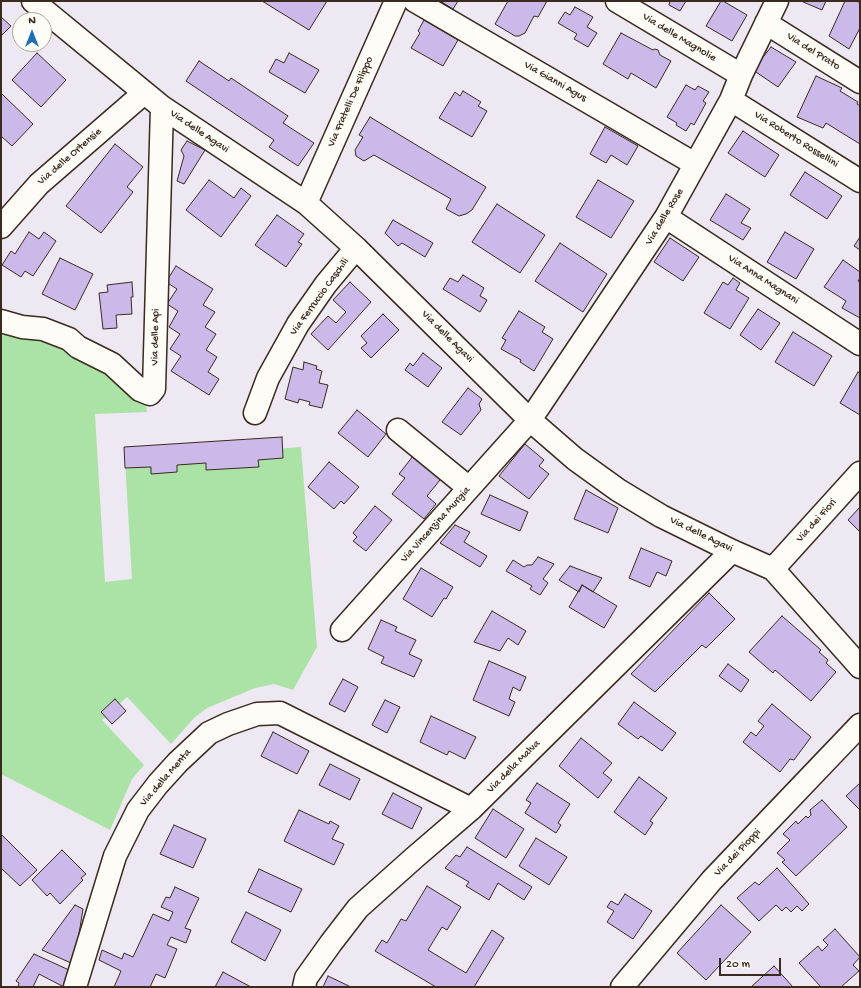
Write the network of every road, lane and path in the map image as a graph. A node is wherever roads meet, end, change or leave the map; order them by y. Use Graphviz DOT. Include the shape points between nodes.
graph roads {
  1 [pos="33,1"];
  2 [pos="396,1"];
  3 [pos="415,1"];
  4 [pos="617,1"];
  5 [pos="777,1"];
  6 [pos="766,22"];
  7 [pos="741,76"];
  8 [pos="860,82"];
  9 [pos="144,93"];
  10 [pos="732,100"];
  11 [pos="162,107"];
  12 [pos="695,164"];
  13 [pos="860,181"];
  14 [pos="306,203"];
  15 [pos="666,217"];
  16 [pos="1,227"];
  17 [pos="356,248"];
  18 [pos="1,321"];
  19 [pos="860,344"];
  20 [pos="255,413"];
  21 [pos="530,420"];
  22 [pos="398,430"];
  23 [pos="860,473"];
  24 [pos="469,488"];
  25 [pos="732,551"];
  26 [pos="773,569"];
  27 [pos="342,630"];
  28 [pos="860,667"];
  29 [pos="860,725"];
  30 [pos="471,809"];
  31 [pos="75,987"];
  32 [pos="304,987"];
  33 [pos="622,987"];
  1 -- 9 [label="street, Via delle Agavi"];
  2 -- 14 [label="street, Via Fratelli De Filippo"];
  3 -- 12 [label="street, Via Gianni Agus"];
  4 -- 7 [label="street, Via delle Magnolie"];
  5 -- 6 [label="street, Via delle Rose"];
  6 -- 7 [label="street, Via delle Rose"];
  6 -- 8 [label="street, Via del Prato"];
  7 -- 10 [label="street, Via delle Rose"];
  9 -- 11 [label="street, Via delle Agavi"];
  9 -- 16 [label="street, Via delle Ortensie" via="38,184"];
  10 -- 12 [label="street, Via delle Rose"];
  10 -- 13 [label="street, Via Roberto Rossellini"];
  11 -- 14 [label="street, Via delle Agavi"];
  11 -- 18 [label="street, Via delle Api" via="154,389 150,394 140,390 112,364 78,347 70,338 43,329 22,328"];
  12 -- 15 [label="street, Via delle Rose"];
  14 -- 17 [label="street, Via delle Agavi"];
  15 -- 19 [label="street, Via Anna Magnani"];
  15 -- 21 [label="street, Via delle Rose"];
  17 -- 20 [label="street, Via Ferruccio Caschili" via="326,284 298,324 268,378"];
  17 -- 21 [label="street, Via delle Agavi"];
  21 -- 24 [label="street, Via Vincenzina Murgia"];
  21 -- 25 [label="street, Via delle Agavi" via="575,459 618,490 661,516"];
  22 -- 24 [label="street"];
  23 -- 26 [label="street, Via dei Fiori"];
  24 -- 27 [label="street, Via Vincenzina Murgia"];
  25 -- 26 [label="street, Via delle Agavi"];
  25 -- 30 [label="street, Via della Malva"];
  26 -- 28 [label="street, Via delle Agavi"];
  29 -- 33 [label="street, Via dei Pioppi" via="712,880"];
  30 -- 31 [label="street, Via della Menta" via="280,713 256,714 228,724 209,733 178,762 138,810 115,856"];
  30 -- 32 [label="street, Via della Malva" via="358,908 306,978"];
}
